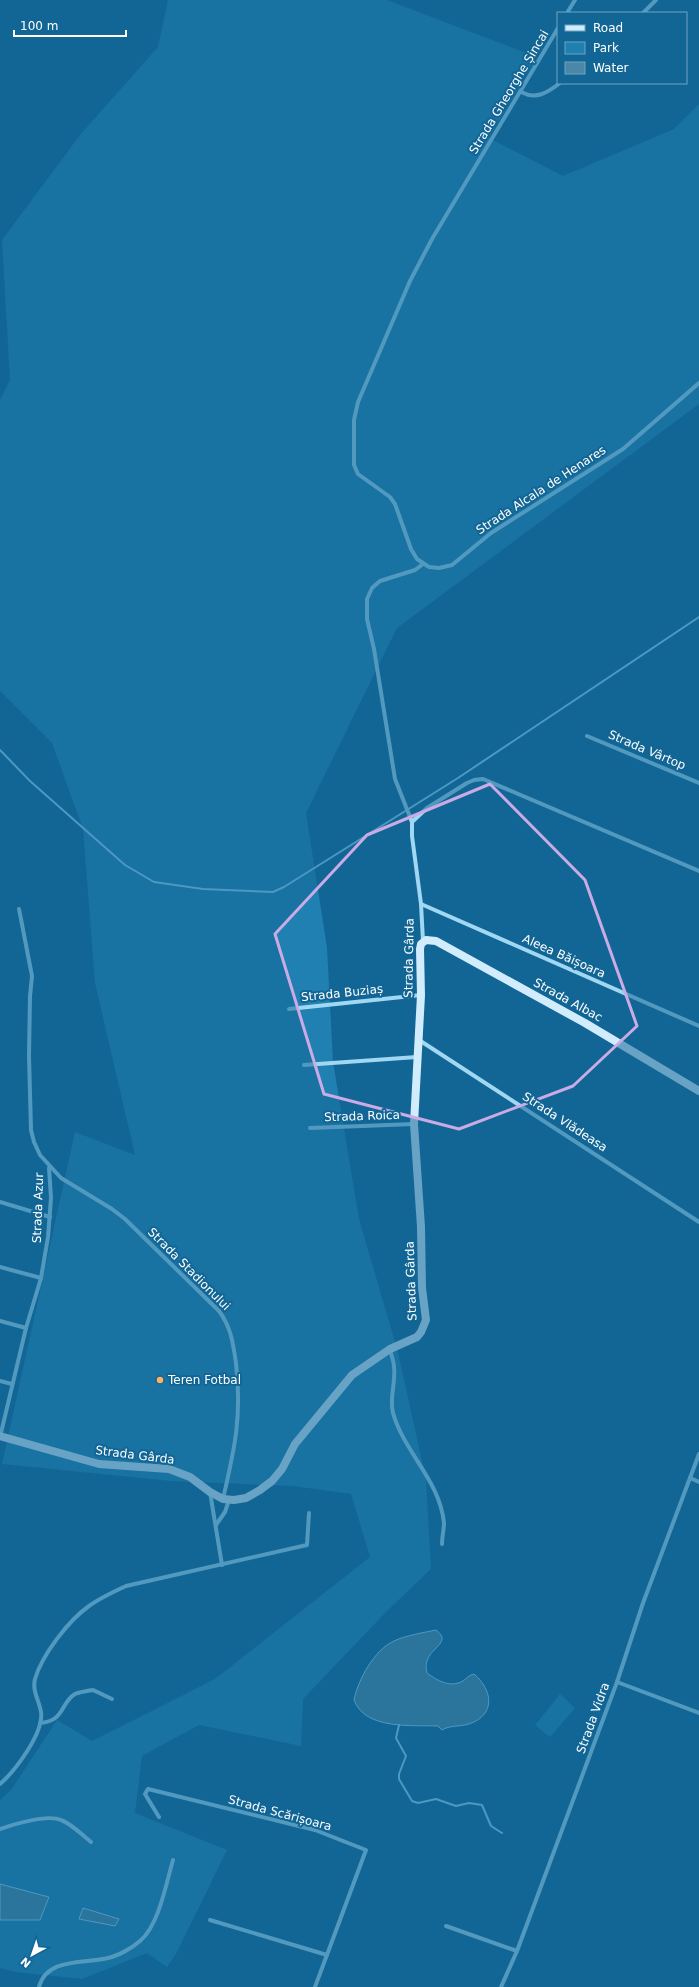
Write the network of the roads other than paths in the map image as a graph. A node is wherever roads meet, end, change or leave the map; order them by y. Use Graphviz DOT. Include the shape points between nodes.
graph roads {
  1 [pos="575,0"];
  2 [pos="656,0"];
  3 [pos="568,12"];
  4 [pos="644,12"];
  5 [pos="557,30"];
  6 [pos="559,84"];
  7 [pos="521,92"];
  8 [pos="699,383"];
  9 [pos="423,564"];
  10 [pos="587,736"];
  11 [pos="699,783"];
  12 [pos="412,822"];
  13 [pos="699,871"];
  14 [pos="421,904"];
  15 [pos="19,908"];
  16 [pos="423,941"];
  17 [pos="421,995"];
  18 [pos="289,1009"];
  19 [pos="699,1026"];
  20 [pos="419,1040"];
  21 [pos="419,1057"];
  22 [pos="304,1065"];
  23 [pos="699,1091"];
  24 [pos="414,1124"];
  25 [pos="310,1128"];
  26 [pos="50,1167"];
  27 [pos="0,1202"];
  28 [pos="50,1217"];
  29 [pos="699,1222"];
  30 [pos="0,1267"];
  31 [pos="41,1278"];
  32 [pos="0,1321"];
  33 [pos="26,1328"];
  34 [pos="390,1349"];
  35 [pos="0,1381"];
  36 [pos="12,1384"];
  37 [pos="0,1436"];
  38 [pos="699,1454"];
  39 [pos="690,1478"];
  40 [pos="699,1482"];
  41 [pos="210,1492"];
  42 [pos="226,1500"];
  43 [pos="309,1513"];
  44 [pos="216,1525"];
  45 [pos="442,1544"];
  46 [pos="222,1565"];
  47 [pos="617,1682"];
  48 [pos="112,1699"];
  49 [pos="699,1713"];
  50 [pos="40,1723"];
  51 [pos="0,1784"];
  52 [pos="159,1817"];
  53 [pos="0,1829"];
  54 [pos="91,1842"];
  55 [pos="173,1860"];
  56 [pos="210,1920"];
  57 [pos="446,1926"];
  58 [pos="517,1951"];
  59 [pos="327,1955"];
  60 [pos="39,1987"];
  61 [pos="315,1987"];
  62 [pos="501,1987"];
  1 -- 3 [label="street"];
  2 -- 4 [label="street"];
  5 -- 7 [label="street, Strada Gheorghe Șincai"];
  6 -- 7 [label="street" via="543,95 528,96"];
  7 -- 9 [label="street, Strada Gheorghe Șincai" via="432,239 410,282 358,402 354,420 354,465 358,474 390,497 395,504 411,549"];
  8 -- 9 [label="street, Strada Alcala de Henares" via="623,449 491,533 452,565 439,568"];
  9 -- 12 [label="street" via="414,570 380,581 372,588 367,599 367,619 395,779"];
  10 -- 11 [label="street, Strada Vârtop"];
  12 -- 13 [label="street" via="426,808 467,783 483,779"];
  12 -- 14 [label="street, Strada Gârda"];
  14 -- 16 [label="street, Strada Gârda"];
  14 -- 19 [label="street, Aleea Băișoara"];
  15 -- 26 [label="street, Strada Azur" via="32,976 28,1056 31,1130 34,1142"];
  16 -- 17 [label="street, Strada Gârda" via="419,961"];
  16 -- 23 [label="street, Strada Albac" via="432,939 586,1023"];
  17 -- 18 [label="street, Strada Buziaș"];
  17 -- 20 [label="street, Strada Gârda"];
  20 -- 21 [label="street, Strada Gârda"];
  20 -- 29 [label="street, Strada Vlădeasa"];
  21 -- 22 [label="street"];
  21 -- 24 [label="street, Strada Gârda"];
  24 -- 25 [label="street, Strada Roica"];
  24 -- 34 [label="street, Strada Gârda" via="422,1288 426,1320 425,1328 417,1337"];
  26 -- 28 [label="street, Strada Azur"];
  26 -- 42 [label="street, Strada Stadionului" via="61,1178 125,1219 219,1311 227,1323 232,1339 239,1399 239,1425"];
  27 -- 28 [label="street"];
  28 -- 31 [label="street, Strada Azur"];
  30 -- 31 [label="street"];
  31 -- 33 [label="street, Strada Azur"];
  32 -- 33 [label="street"];
  33 -- 36 [label="street, Strada Azur"];
  34 -- 42 [label="street, Strada Gârda" via="352,1375 295,1444 282,1469 272,1481 246,1498"];
  34 -- 45 [label="street" via="394,1367 393,1411 407,1445 436,1492 444,1524"];
  35 -- 36 [label="street"];
  36 -- 37 [label="street, Strada Azur"];
  37 -- 41 [label="street, Strada Gârda" via="99,1464 169,1469 190,1477"];
  38 -- 39 [label="street, Strada Vidra"];
  39 -- 40 [label="street"];
  39 -- 47 [label="street, Strada Vidra" via="643,1603"];
  41 -- 42 [label="street, Strada Gârda"];
  41 -- 44 [label="street"];
  42 -- 44 [label="street, Strada Stadionului" via="225,1512"];
  43 -- 46 [label="street" via="307,1545"];
  44 -- 46 [label="street"];
  46 -- 50 [label="street" via="126,1586 88,1606 50,1649 35,1680 34,1689 41,1710"];
  47 -- 49 [label="street"];
  47 -- 58 [label="street, Strada Vidra"];
  48 -- 50 [label="street" via="93,1690 74,1695 54,1719"];
  50 -- 51 [label="street" via="22,1761"];
  52 -- 59 [label="street, Strada Scărișoara" via="145,1794 148,1789 314,1830 366,1850"];
  53 -- 54 [label="street" via="20,1822 61,1819"];
  55 -- 60 [label="street" via="152,1924 140,1941 108,1958 71,1962 58,1967 50,1971"];
  56 -- 59 [label="street"];
  57 -- 58 [label="street"];
  58 -- 62 [label="street, Strada Vidra"];
  59 -- 61 [label="street, Strada Scărișoara"];
}
